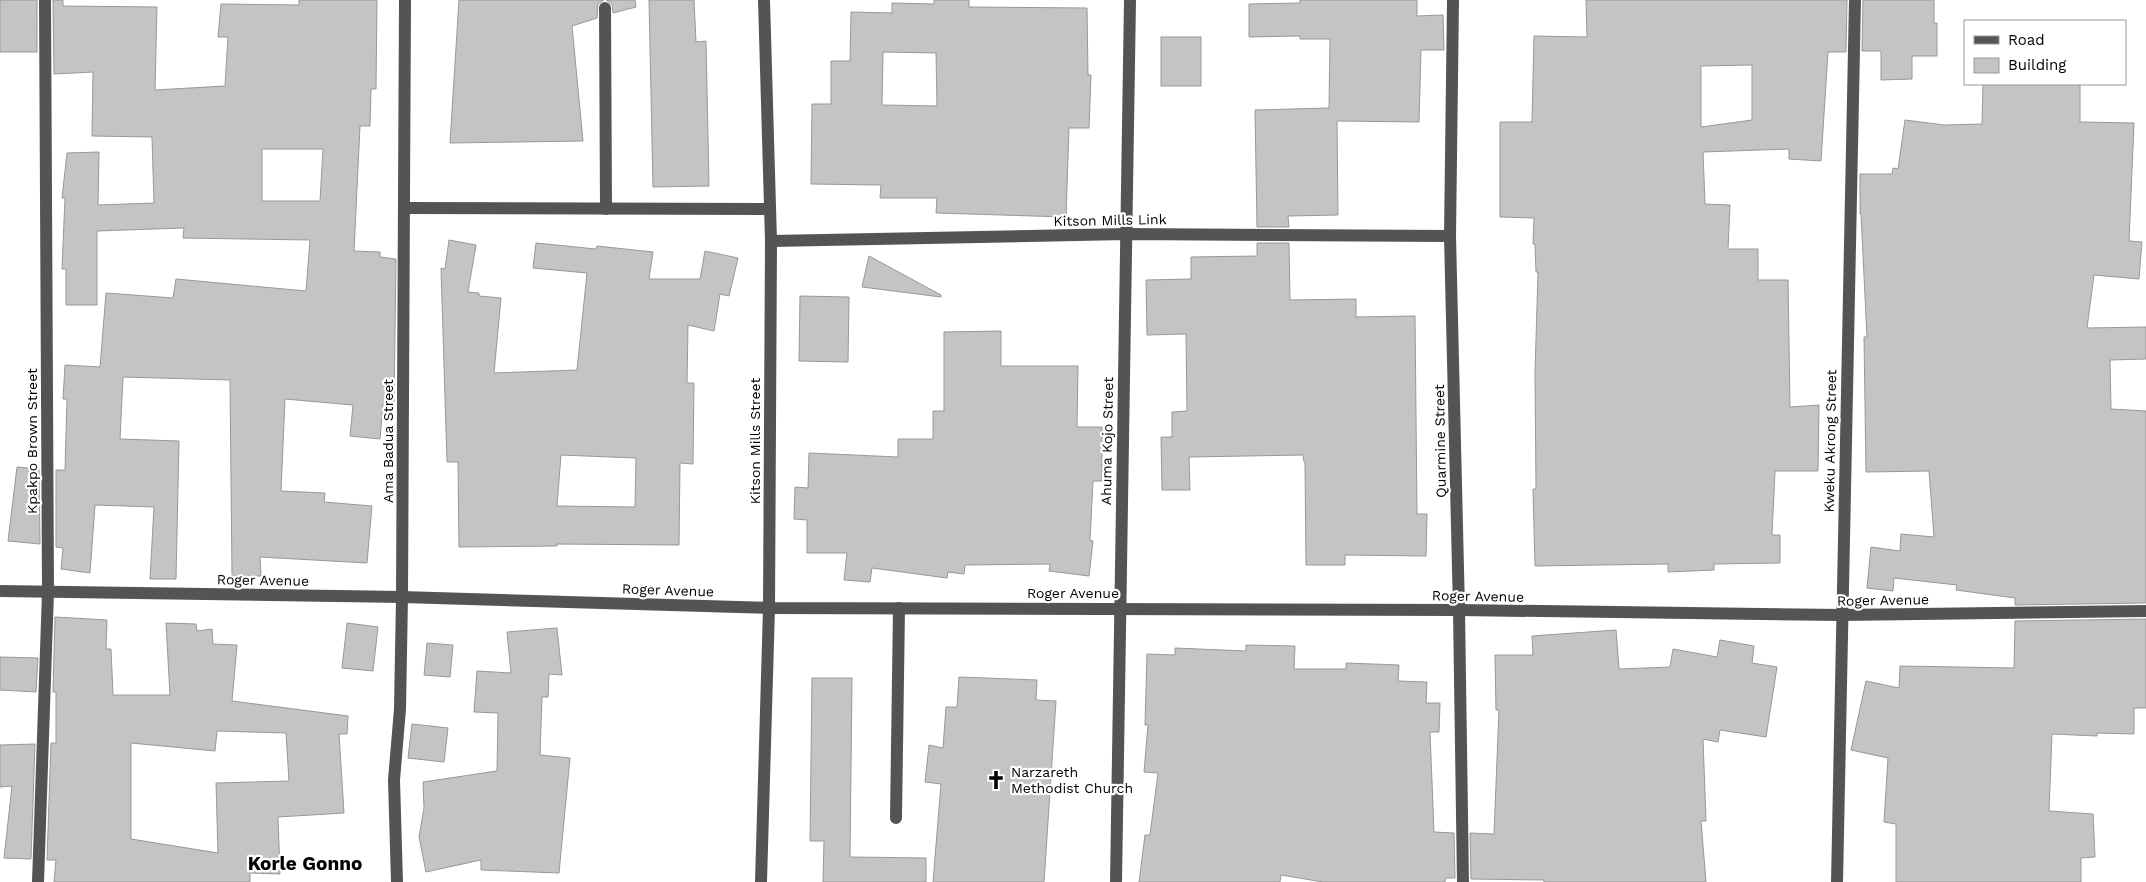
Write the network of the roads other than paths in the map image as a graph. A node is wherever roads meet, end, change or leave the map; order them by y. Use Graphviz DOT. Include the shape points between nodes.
graph roads {
  1 [pos="45,0"];
  2 [pos="405,0"];
  3 [pos="764,0"];
  4 [pos="1130,0"];
  5 [pos="1453,0"];
  6 [pos="1855,0"];
  7 [pos="605,8"];
  8 [pos="404,208"];
  9 [pos="606,208"];
  10 [pos="770,209"];
  11 [pos="1126,234"];
  12 [pos="1450,236"];
  13 [pos="771,241"];
  14 [pos="0,591"];
  15 [pos="48,592"];
  16 [pos="402,597"];
  17 [pos="769,608"];
  18 [pos="899,608"];
  19 [pos="1118,608"];
  20 [pos="1459,610"];
  21 [pos="2146,611"];
  22 [pos="1841,615"];
  23 [pos="896,818"];
  24 [pos="38,882"];
  25 [pos="397,882"];
  26 [pos="761,882"];
  27 [pos="1116,882"];
  28 [pos="1463,882"];
  29 [pos="1837,882"];
  1 -- 15 [label="street, Kpakpo Brown Street"];
  2 -- 8 [label="street, Ama Badua Street"];
  3 -- 10 [label="street, Kitson Mills Street"];
  4 -- 11 [label="street, Ahuma Kojo Street"];
  5 -- 12 [label="street, Quarmine Street"];
  6 -- 22 [label="street, Kweku Akrong Street"];
  7 -- 9 [label="street"];
  8 -- 9 [label="street"];
  8 -- 16 [label="street, Ama Badua Street"];
  9 -- 10 [label="street"];
  10 -- 13 [label="street, Kitson Mills Street"];
  11 -- 12 [label="street, Kitson Mills Link"];
  11 -- 13 [label="street, Kitson Mills Link"];
  11 -- 19 [label="street, Ahuma Kojo Street"];
  12 -- 20 [label="street, Quarmine Street"];
  13 -- 17 [label="street, Kitson Mills Street"];
  14 -- 15 [label="street, Roger Avenue"];
  15 -- 16 [label="street, Roger Avenue"];
  15 -- 24 [label="street, Kpakpo Brown Street"];
  16 -- 17 [label="street, Roger Avenue"];
  16 -- 25 [label="street, Ama Badua Street" via="400,710 394,780"];
  17 -- 18 [label="street, Roger Avenue"];
  17 -- 26 [label="street, Kitson Mills Street"];
  18 -- 19 [label="street, Roger Avenue"];
  18 -- 23 [label="street"];
  19 -- 20 [label="street, Roger Avenue"];
  19 -- 27 [label="street, Ahuma Kojo Street"];
  20 -- 22 [label="street, Roger Avenue"];
  20 -- 28 [label="street, Quarmine Street"];
  21 -- 22 [label="street, Roger Avenue"];
  22 -- 29 [label="street, Kweku Akrong Street"];
}
